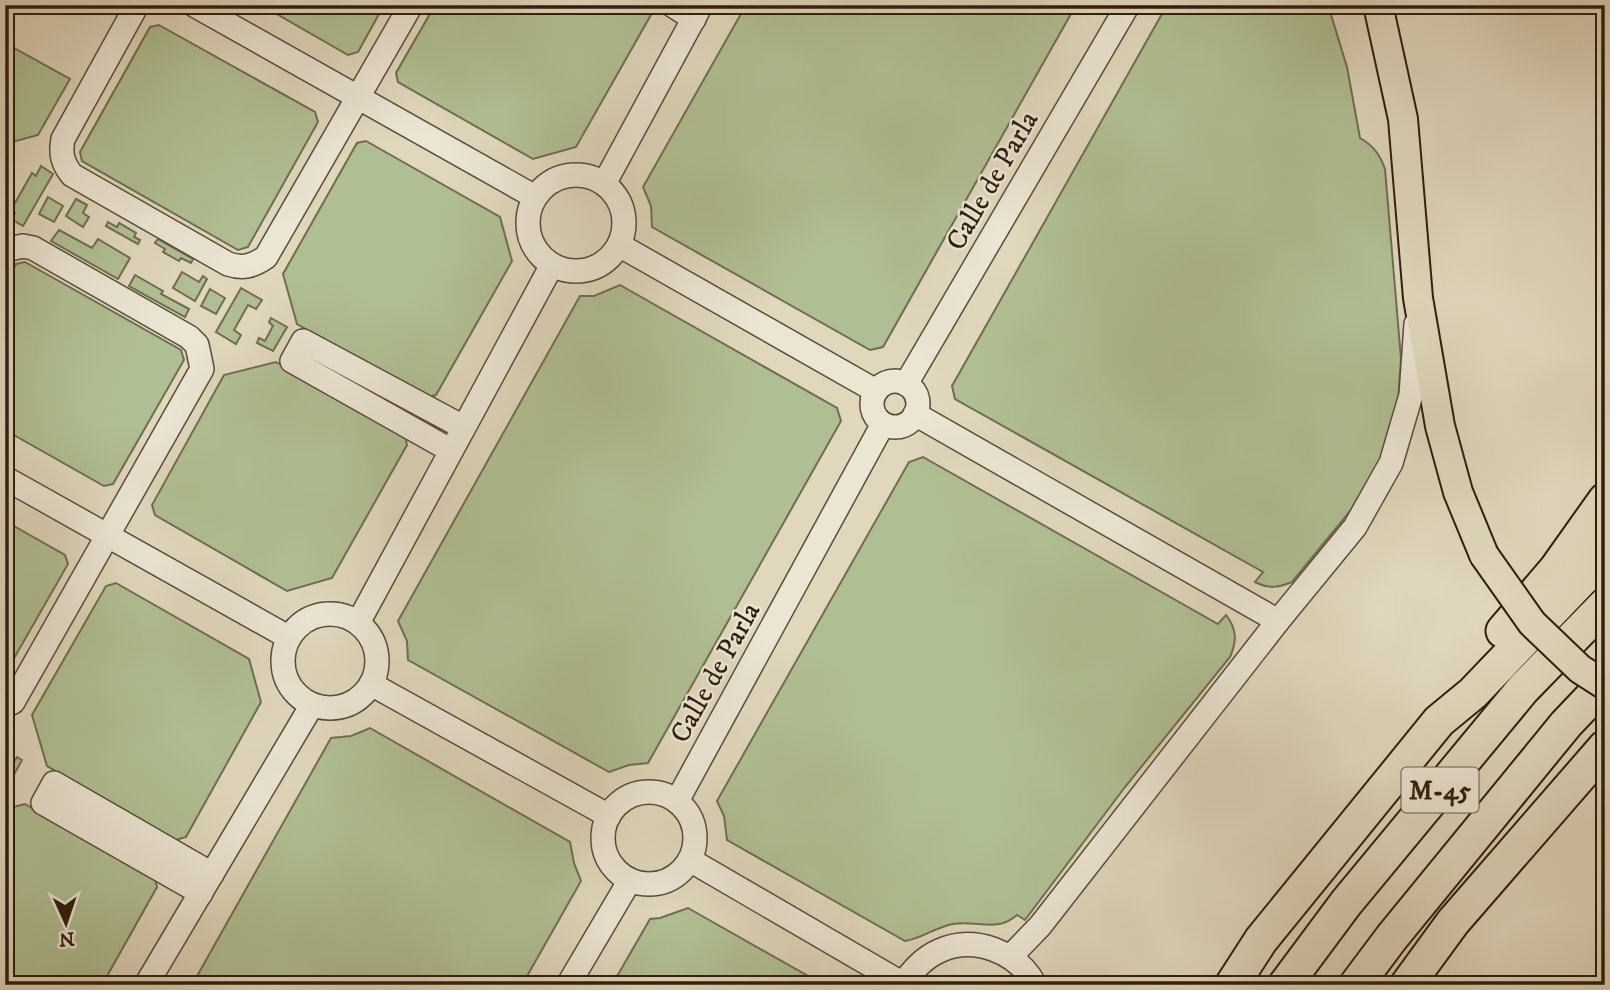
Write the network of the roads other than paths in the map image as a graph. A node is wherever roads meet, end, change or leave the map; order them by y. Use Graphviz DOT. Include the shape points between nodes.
graph roads {
  1 [pos="137,5"];
  2 [pos="194,5"];
  3 [pos="411,5"];
  4 [pos="672,5"];
  5 [pos="1128,5"];
  6 [pos="1378,5"];
  7 [pos="698,12"];
  8 [pos="358,99"];
  9 [pos="604,184"];
  10 [pos="535,197"];
  11 [pos="619,245"];
  12 [pos="10,249"];
  13 [pos="552,265"];
  14 [pos="1418,298"];
  15 [pos="906,384"];
  16 [pos="876,391"];
  17 [pos="915,414"];
  18 [pos="883,424"];
  19 [pos="463,427"];
  20 [pos="450,450"];
  21 [pos="5,478"];
  22 [pos="1605,500"];
  23 [pos="109,536"];
  24 [pos="1605,555"];
  25 [pos="1605,605"];
  26 [pos="1278,621"];
  27 [pos="358,623"];
  28 [pos="288,638"];
  29 [pos="371,684"];
  30 [pos="1605,684"];
  31 [pos="312,705"];
  32 [pos="5,706"];
  33 [pos="1439,721"];
  34 [pos="1605,747"];
  35 [pos="677,801"];
  36 [pos="609,816"];
  37 [pos="690,860"];
  38 [pos="631,880"];
  39 [pos="206,883"];
  40 [pos="1010,957"];
  41 [pos="903,984"];
  42 [pos="146,985"];
  43 [pos="568,985"];
  44 [pos="1034,985"];
  45 [pos="1232,985"];
  46 [pos="1285,985"];
  47 [pos="1356,985"];
  48 [pos="1408,985"];
  1 -- 8 [label="street" via="63,139 63,161 72,175 222,261 248,267 266,257"];
  2 -- 8 [label="street"];
  3 -- 8 [label="street"];
  4 -- 7 [label="street"];
  5 -- 15 [label="street, Calle de Parla"];
  6 -- 14 [label="main road" via="1404,119"];
  7 -- 9 [label="street"];
  8 -- 10 [label="street"];
  9 -- 10 [label="street" via="584,175 561,177"];
  9 -- 11 [label="street" via="623,212"];
  10 -- 13 [label="street" via="528,218 530,240"];
  11 -- 13 [label="street" via="595,267 573,271"];
  11 -- 16 [label="street"];
  12 -- 23 [label="street" via="33,248 197,345 202,369"];
  13 -- 19 [label="street"];
  14 -- 26 [label="street" via="1411,395 1391,463 1355,527"];
  14 -- 30 [label="main road, bridge" via="1440,426 1458,492 1484,555 1532,623 1580,669"];
  15 -- 16 [label="street" via="887,382"];
  15 -- 17 [label="street" via="918,400"];
  16 -- 18 [label="street" via="871,405"];
  17 -- 18 [label="street" via="904,426"];
  17 -- 26 [label="street"];
  18 -- 35 [label="street, Calle de Parla"];
  19 -- 20 [label="street"];
  19 -- 20 [label="street" via="303,341 292,361"];
  20 -- 27 [label="street"];
  21 -- 23 [label="street"];
  22 -- 33 [label="highway" via="1556,569 1457,686"];
  23 -- 28 [label="street"];
  23 -- 32 [label="street" via="13,702"];
  24 -- 33 [label="highway" via="1473,693"];
  25 -- 46 [label="highway, M-45" via="1523,689 1346,903"];
  26 -- 40 [label="street" via="1040,926"];
  27 -- 28 [label="street" via="344,615 312,616"];
  27 -- 29 [label="street" via="368,632 377,658"];
  28 -- 31 [label="street" via="283,650 285,677 300,698"];
  29 -- 31 [label="street" via="351,703 325,708"];
  29 -- 36 [label="street"];
  30 -- 47 [label="highway, M-45" via="1558,735"];
  31 -- 39 [label="street"];
  33 -- 45 [label="highway" via="1261,940"];
  34 -- 48 [label="highway" via="1453,922"];
  35 -- 36 [label="street" via="655,793 632,795"];
  35 -- 37 [label="street" via="686,810 695,835"];
  36 -- 38 [label="street" via="604,830 606,852 618,872"];
  37 -- 38 [label="street" via="671,879 657,884"];
  37 -- 41 [label="street"];
  38 -- 43 [label="street"];
  39 -- 39 [label="street" via="54,783 43,803"];
  39 -- 42 [label="street"];
  40 -- 41 [label="street" via="987,947 963,945 939,951 918,964"];
  40 -- 44 [label="street"];
}
